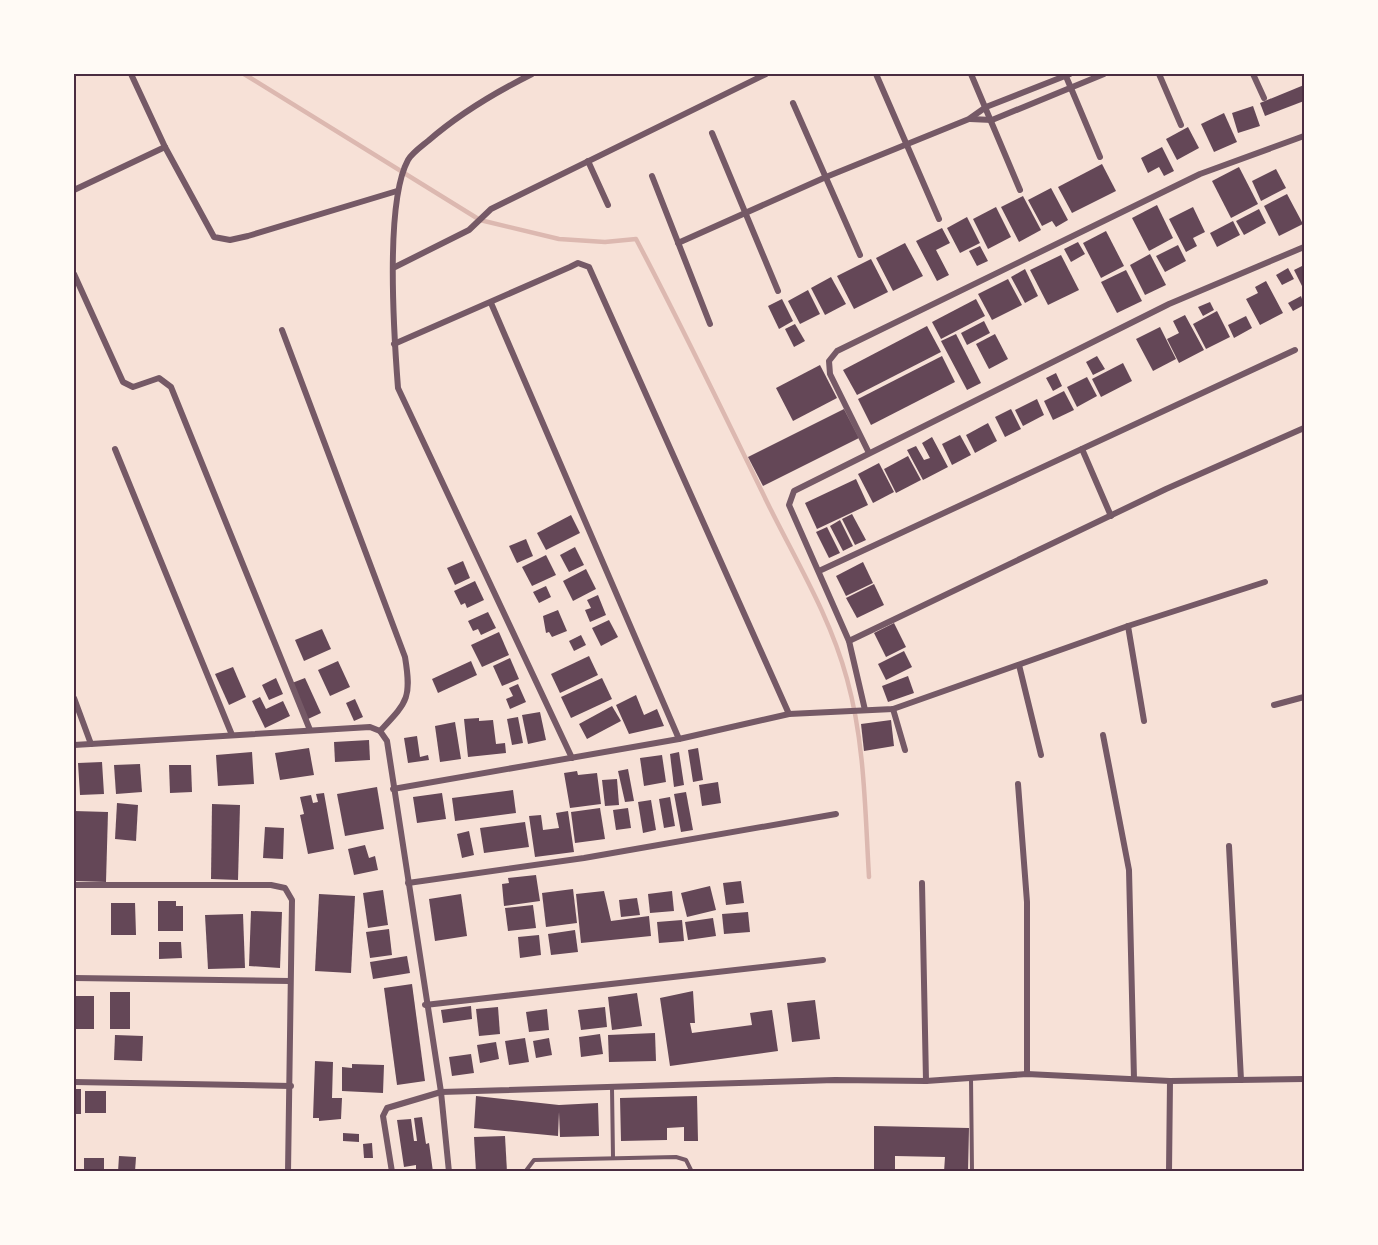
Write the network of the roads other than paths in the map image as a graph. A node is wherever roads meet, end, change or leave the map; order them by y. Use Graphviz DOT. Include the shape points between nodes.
graph roads {
  1 [pos="131,74"];
  2 [pos="532,74"];
  3 [pos="766,74"];
  4 [pos="876,74"];
  5 [pos="971,74"];
  6 [pos="1067,74"];
  7 [pos="1104,74"];
  8 [pos="1159,74"];
  9 [pos="1253,74"];
  10 [pos="1070,88"];
  11 [pos="1264,98"];
  12 [pos="793,103"];
  13 [pos="986,107"];
  14 [pos="969,119"];
  15 [pos="992,120"];
  16 [pos="1181,125"];
  17 [pos="712,133"];
  18 [pos="1305,136"];
  19 [pos="906,144"];
  20 [pos="165,147"];
  21 [pos="1100,157"];
  22 [pos="588,161"];
  23 [pos="652,176"];
  24 [pos="826,177"];
  25 [pos="74,190"];
  26 [pos="397,190"];
  27 [pos="1020,190"];
  28 [pos="608,205"];
  29 [pos="745,213"];
  30 [pos="939,219"];
  31 [pos="678,243"];
  32 [pos="1305,247"];
  33 [pos="860,255"];
  34 [pos="395,267"];
  35 [pos="74,274"];
  36 [pos="778,291"];
  37 [pos="491,303"];
  38 [pos="710,324"];
  39 [pos="282,330"];
  40 [pos="394,344"];
  41 [pos="1295,350"];
  42 [pos="1305,428"];
  43 [pos="115,449"];
  44 [pos="1082,449"];
  45 [pos="869,453"];
  46 [pos="1111,516"];
  47 [pos="819,571"];
  48 [pos="1265,582"];
  49 [pos="1128,626"];
  50 [pos="849,641"];
  51 [pos="1019,665"];
  52 [pos="1305,697"];
  53 [pos="74,698"];
  54 [pos="1274,705"];
  55 [pos="893,709"];
  56 [pos="865,710"];
  57 [pos="789,714"];
  58 [pos="1144,721"];
  59 [pos="310,730"];
  60 [pos="380,731"];
  61 [pos="232,735"];
  62 [pos="1103,735"];
  63 [pos="679,739"];
  64 [pos="91,744"];
  65 [pos="74,745"];
  66 [pos="905,750"];
  67 [pos="1041,755"];
  68 [pos="572,758"];
  69 [pos="1018,784"];
  70 [pos="393,789"];
  71 [pos="836,814"];
  72 [pos="1229,846"];
  73 [pos="408,883"];
  74 [pos="922,883"];
  75 [pos="74,885"];
  76 [pos="824,960"];
  77 [pos="74,978"];
  78 [pos="290,981"];
  79 [pos="425,1005"];
  80 [pos="1027,1074"];
  81 [pos="971,1078"];
  82 [pos="1134,1079"];
  83 [pos="1305,1079"];
  84 [pos="1241,1080"];
  85 [pos="926,1081"];
  86 [pos="1170,1081"];
  87 [pos="74,1082"];
  88 [pos="291,1086"];
  89 [pos="612,1088"];
  90 [pos="441,1092"];
  91 [pos="612,1157"];
  92 [pos="288,1172"];
  93 [pos="392,1172"];
  94 [pos="449,1172"];
  95 [pos="525,1172"];
  96 [pos="692,1172"];
  97 [pos="972,1172"];
  98 [pos="1169,1172"];
  1 -- 20 [label="street"];
  2 -- 26 [label="street" via="449,123 409,158"];
  3 -- 22 [label="street"];
  4 -- 19 [label="street"];
  5 -- 13 [label="street"];
  6 -- 10 [label="street"];
  6 -- 13 [label="street"];
  7 -- 10 [label="street"];
  8 -- 16 [label="street"];
  9 -- 11 [label="street"];
  10 -- 15 [label="street"];
  10 -- 21 [label="street"];
  12 -- 24 [label="street"];
  13 -- 14 [label="street"];
  13 -- 15 [label="street"];
  14 -- 15 [label="street"];
  14 -- 19 [label="street"];
  15 -- 27 [label="street"];
  17 -- 29 [label="street"];
  18 -- 45 [label="street" via="1200,174 837,351 829,361 830,374"];
  19 -- 24 [label="street"];
  19 -- 30 [label="street"];
  20 -- 25 [label="street"];
  20 -- 26 [label="street" via="207,228 221,240 248,236"];
  22 -- 28 [label="street"];
  22 -- 34 [label="street" via="486,212 462,235"];
  23 -- 31 [label="street"];
  24 -- 29 [label="street"];
  24 -- 33 [label="street"];
  26 -- 34 [label="street"];
  29 -- 31 [label="street"];
  29 -- 36 [label="street"];
  31 -- 38 [label="street"];
  32 -- 45 [label="street" via="1170,304"];
  34 -- 40 [label="street"];
  35 -- 59 [label="street" via="123,382 132,387 159,378 171,387"];
  37 -- 40 [label="street"];
  37 -- 57 [label="street" via="578,263 589,267"];
  37 -- 63 [label="street"];
  39 -- 60 [label="street" via="405,657 409,694"];
  40 -- 68 [label="street" via="398,388"];
  41 -- 44 [label="street"];
  42 -- 46 [label="street"];
  43 -- 61 [label="street"];
  44 -- 46 [label="street"];
  44 -- 47 [label="street"];
  45 -- 47 [label="street" via="791,495 789,505"];
  46 -- 50 [label="street"];
  47 -- 50 [label="street"];
  48 -- 49 [label="street"];
  49 -- 51 [label="street"];
  49 -- 58 [label="street"];
  50 -- 56 [label="street"];
  51 -- 55 [label="street"];
  51 -- 67 [label="street"];
  52 -- 54 [label="street"];
  53 -- 64 [label="street"];
  55 -- 56 [label="street"];
  55 -- 66 [label="street"];
  56 -- 57 [label="street"];
  57 -- 63 [label="street"];
  59 -- 60 [label="street" via="370,727"];
  59 -- 61 [label="street"];
  60 -- 70 [label="street" via="387,741"];
  61 -- 64 [label="street"];
  62 -- 82 [label="street" via="1129,870"];
  63 -- 68 [label="street"];
  64 -- 65 [label="street"];
  68 -- 70 [label="street"];
  69 -- 80 [label="street" via="1027,902"];
  70 -- 73 [label="street"];
  71 -- 73 [label="street" via="584,858"];
  72 -- 84 [label="street"];
  73 -- 79 [label="street"];
  74 -- 85 [label="street"];
  75 -- 78 [label="street" via="285,888 292,900"];
  76 -- 79 [label="street"];
  77 -- 78 [label="street"];
  78 -- 88 [label="street"];
  79 -- 90 [label="street"];
  80 -- 81 [label="street"];
  80 -- 82 [label="street"];
  81 -- 85 [label="street"];
  81 -- 97 [label="lane"];
  82 -- 86 [label="street"];
  83 -- 84 [label="street"];
  84 -- 86 [label="street"];
  85 -- 89 [label="street" via="835,1080"];
  86 -- 98 [label="street"];
  87 -- 88 [label="street"];
  88 -- 92 [label="street"];
  89 -- 90 [label="street"];
  89 -- 91 [label="lane"];
  90 -- 93 [label="street" via="387,1108 383,1116"];
  90 -- 94 [label="street"];
  91 -- 95 [label="lane" via="534,1160"];
  91 -- 96 [label="lane" via="676,1157 686,1160"];
}
